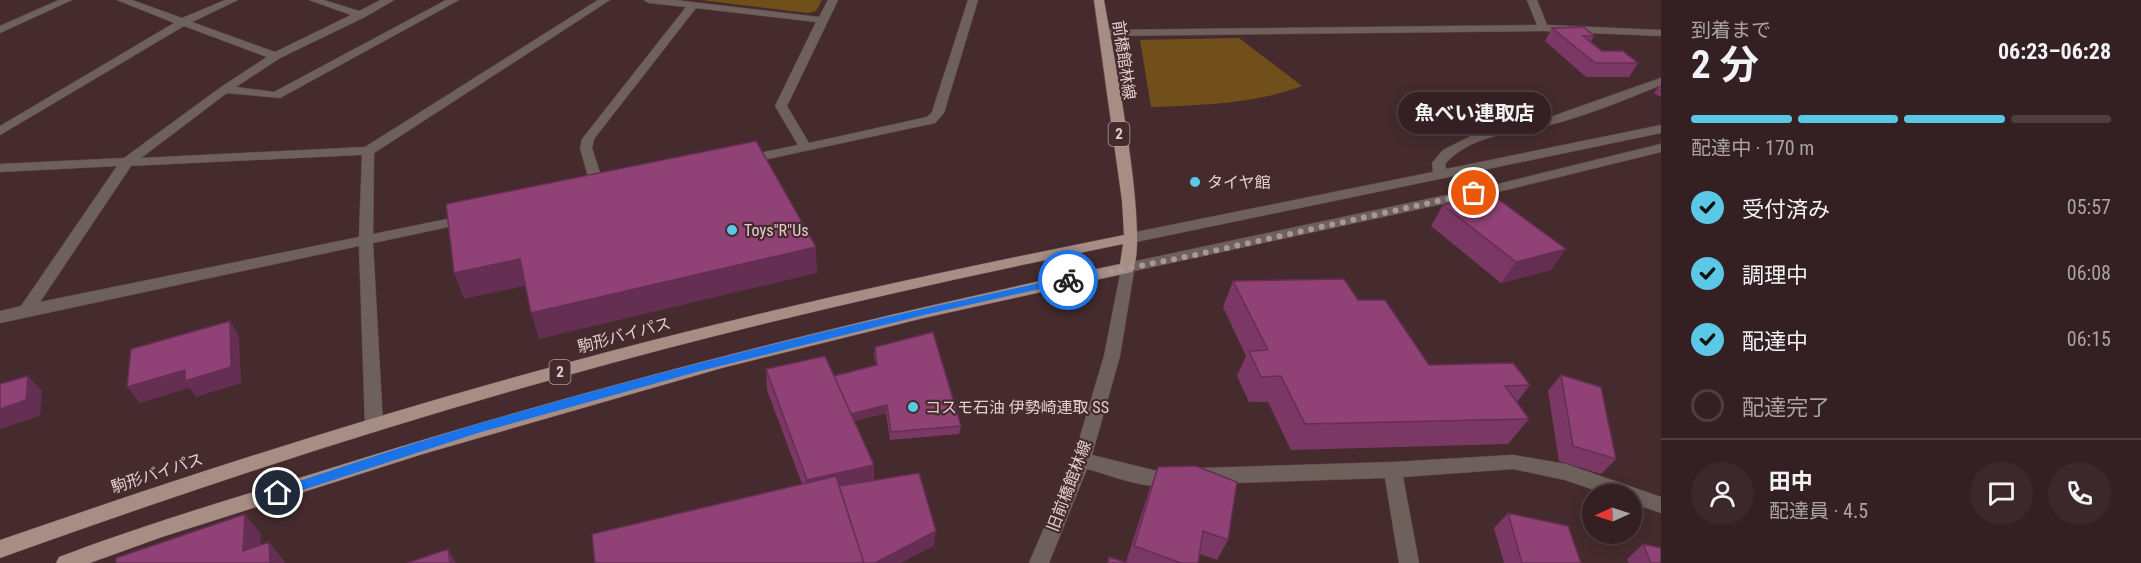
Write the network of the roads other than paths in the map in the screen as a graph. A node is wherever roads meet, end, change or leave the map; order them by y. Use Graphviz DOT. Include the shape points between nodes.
graph roads {
  1 [pos="67,0"];
  2 [pos="122,0"];
  3 [pos="233,0"];
  4 [pos="314,0"];
  5 [pos="389,0"];
  6 [pos="454,0"];
  7 [pos="605,0"];
  8 [pos="650,0"];
  9 [pos="833,0"];
  10 [pos="973,0"];
  11 [pos="1099,0"];
  12 [pos="1532,0"];
  13 [pos="693,5"];
  14 [pos="361,15"];
  15 [pos="822,20"];
  16 [pos="183,22"];
  17 [pos="1543,28"];
  18 [pos="0,30"];
  19 [pos="1103,33"];
  20 [pos="1661,33"];
  21 [pos="276,56"];
  22 [pos="1661,81"];
  23 [pos="225,89"];
  24 [pos="1661,129"];
  25 [pos="0,131"];
  26 [pos="805,147"];
  27 [pos="1661,148"];
  28 [pos="368,151"];
  29 [pos="127,162"];
  30 [pos="735,162"];
  31 [pos="0,168"];
  32 [pos="1440,174"];
  33 [pos="598,191"];
  34 [pos="482,216"];
  35 [pos="1131,238"];
  36 [pos="366,240"];
  37 [pos="1127,268"];
  38 [pos="26,310"];
  39 [pos="0,317"];
  40 [pos="374,425"];
  41 [pos="1082,460"];
  42 [pos="1393,470"];
  43 [pos="1600,484"];
  44 [pos="1642,498"];
  45 [pos="1661,505"];
  46 [pos="0,549"];
  47 [pos="90,558"];
  48 [pos="66,563"];
  49 [pos="1040,563"];
  50 [pos="1409,563"];
  1 -- 18 [label="street"];
  2 -- 16 [label="street"];
  3 -- 16 [label="street"];
  4 -- 14 [label="street"];
  5 -- 14 [label="street"];
  6 -- 23 [label="street" via="276,96"];
  7 -- 28 [label="street"];
  8 -- 13 [label="street"];
  9 -- 15 [label="street"];
  10 -- 26 [label="street" via="938,113 931,120"];
  11 -- 19 [label="main road, 前橋館林線 / 2"];
  12 -- 17 [label="street"];
  13 -- 15 [label="street"];
  13 -- 33 [label="street" via="588,139 586,148"];
  14 -- 21 [label="street"];
  15 -- 26 [label="street" via="781,106"];
  16 -- 21 [label="street"];
  16 -- 25 [label="street"];
  17 -- 19 [label="street"];
  17 -- 20 [label="street"];
  19 -- 35 [label="main road, 前橋館林線 / 2" via="1129,201"];
  21 -- 23 [label="street"];
  22 -- 32 [label="street" via="1554,120 1469,141 1443,155 1438,163"];
  23 -- 29 [label="street"];
  24 -- 32 [label="street"];
  26 -- 30 [label="street"];
  27 -- 37 [label="street" via="1486,191"];
  28 -- 29 [label="street"];
  28 -- 36 [label="street"];
  29 -- 31 [label="street"];
  29 -- 38 [label="street"];
  32 -- 35 [label="street"];
  34 -- 36 [label="street"];
  35 -- 37 [label="main road, 前橋館林線 / 2"];
  35 -- 40 [label="main road, 駒形バイパス / 2" via="798,309"];
  36 -- 38 [label="street"];
  36 -- 40 [label="street"];
  37 -- 41 [label="street, 旧前橋館林線" via="1112,356"];
  37 -- 47 [label="main road, 2" via="928,311 481,428"];
  38 -- 39 [label="street"];
  40 -- 46 [label="main road, 駒形バイパス / 2" via="107,510"];
  41 -- 42 [label="street" via="1154,478"];
  41 -- 49 [label="street, 旧前橋館林線"];
  42 -- 43 [label="street" via="1513,462 1566,472"];
  42 -- 50 [label="street"];
  44 -- 45 [label="street"];
  47 -- 48 [label="main road, 2"];
}
